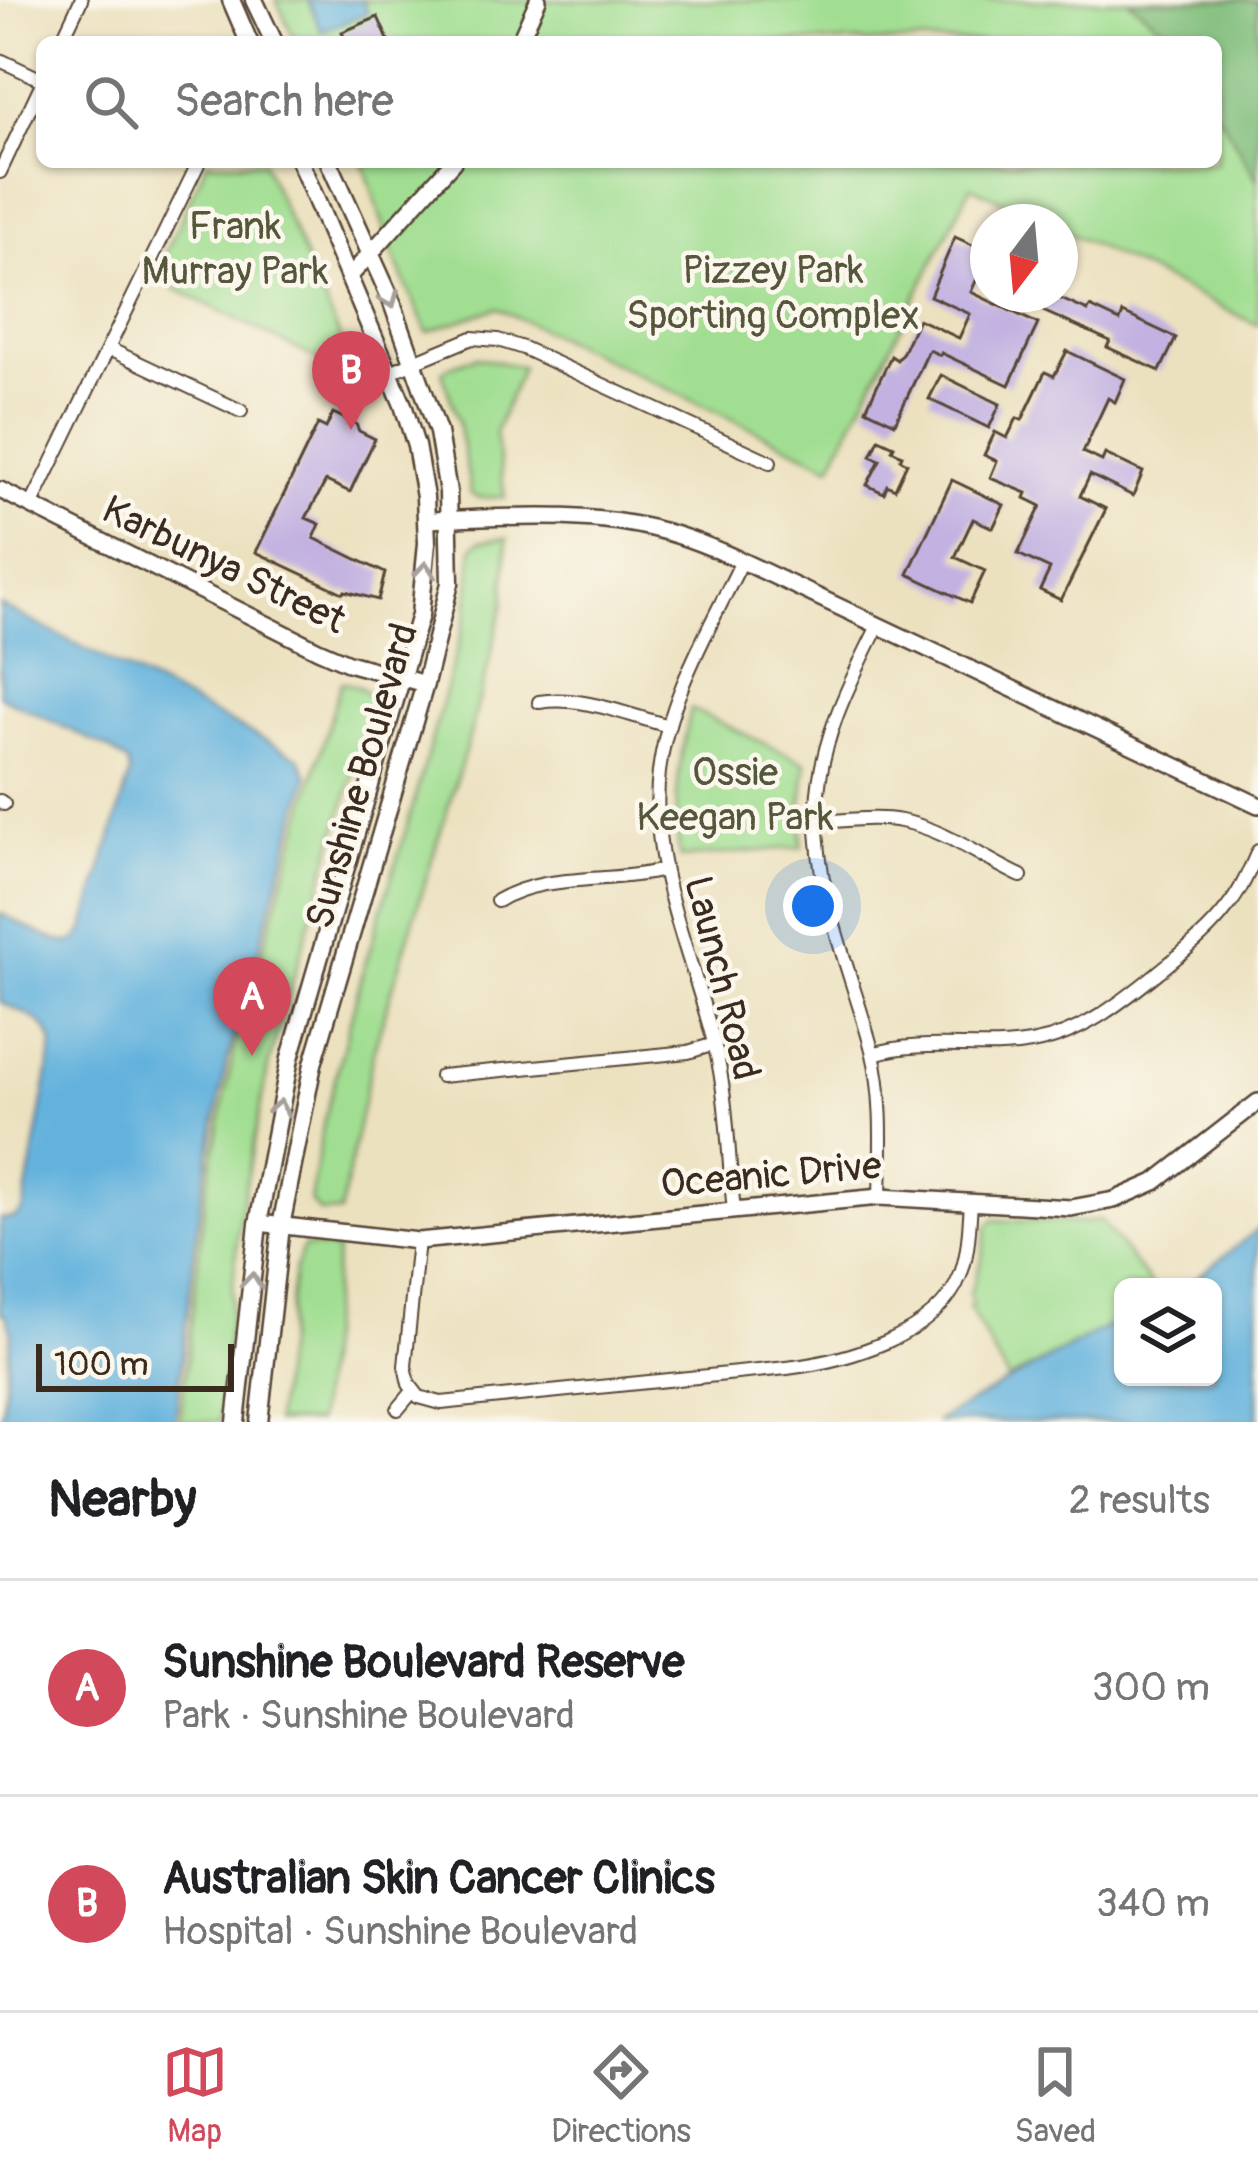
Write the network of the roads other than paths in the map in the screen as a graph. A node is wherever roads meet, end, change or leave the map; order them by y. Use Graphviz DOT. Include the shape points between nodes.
graph roads {
  1 [pos="81,0"];
  2 [pos="231,0"];
  3 [pos="254,0"];
  4 [pos="538,0"];
  5 [pos="64,36"];
  6 [pos="246,36"];
  7 [pos="271,36"];
  8 [pos="522,36"];
  9 [pos="0,60"];
  10 [pos="36,78"];
  11 [pos="36,94"];
  12 [pos="196,168"];
  13 [pos="303,168"];
  14 [pos="332,168"];
  15 [pos="448,168"];
  16 [pos="0,172"];
  17 [pos="371,255"];
  18 [pos="350,276"];
  19 [pos="109,350"];
  20 [pos="414,362"];
  21 [pos="390,372"];
  22 [pos="241,411"];
  23 [pos="770,462"];
  24 [pos="0,490"];
  25 [pos="32,506"];
  26 [pos="450,519"];
  27 [pos="426,520"];
  28 [pos="742,561"];
  29 [pos="878,626"];
  30 [pos="402,679"];
  31 [pos="425,684"];
  32 [pos="539,702"];
  33 [pos="669,727"];
  34 [pos="1258,805"];
  35 [pos="817,822"];
  36 [pos="1258,851"];
  37 [pos="664,870"];
  38 [pos="1021,876"];
  39 [pos="497,901"];
  40 [pos="715,1044"];
  41 [pos="873,1054"];
  42 [pos="441,1076"];
  43 [pos="1258,1102"];
  44 [pos="880,1197"];
  45 [pos="971,1203"];
  46 [pos="734,1210"];
  47 [pos="258,1223"];
  48 [pos="281,1226"];
  49 [pos="418,1241"];
  50 [pos="413,1391"];
  51 [pos="398,1409"];
  52 [pos="236,1422"];
  53 [pos="259,1422"];
  1 -- 5 [label="street"];
  2 -- 6 [label="main road"];
  3 -- 7 [label="main road"];
  4 -- 8 [label="street"];
  9 -- 10 [label="street"];
  11 -- 16 [label="street"];
  12 -- 19 [label="street"];
  13 -- 18 [label="main road, Sunshine Boulevard"];
  14 -- 17 [label="main road, Sunshine Boulevard"];
  15 -- 17 [label="street"];
  17 -- 18 [label="street"];
  17 -- 20 [label="main road, Sunshine Boulevard, one-way"];
  18 -- 21 [label="main road, Sunshine Boulevard"];
  19 -- 22 [label="street"];
  19 -- 25 [label="street"];
  20 -- 21 [label="street"];
  20 -- 23 [label="street" via="472,338 498,340"];
  20 -- 26 [label="main road, Sunshine Boulevard" via="441,445"];
  21 -- 27 [label="main road, Sunshine Boulevard" via="416,446"];
  24 -- 25 [label="street, Karbunya Street"];
  25 -- 30 [label="street, Karbunya Street" via="318,650"];
  26 -- 27 [label="street"];
  26 -- 28 [label="street" via="604,520 685,537"];
  26 -- 31 [label="main road, Sunshine Boulevard" via="450,583"];
  30 -- 27 [label="main road, Sunshine Boulevard, one-way" via="420,615"];
  28 -- 29 [label="street"];
  28 -- 33 [label="street, Launch Road"];
  29 -- 34 [label="street"];
  29 -- 35 [label="street" via="830,730"];
  30 -- 31 [label="street, Karbunya Street"];
  47 -- 30 [label="main road, Sunshine Boulevard, one-way" via="290,1058"];
  31 -- 48 [label="main road, Sunshine Boulevard" via="313,1064"];
  32 -- 33 [label="street" via="577,701"];
  33 -- 37 [label="street, Launch Road" via="658,799"];
  35 -- 38 [label="street" via="913,824"];
  35 -- 41 [label="street" via="827,898"];
  36 -- 41 [label="street" via="1215,924 1090,1023 1029,1044"];
  37 -- 39 [label="street" via="538,885"];
  37 -- 40 [label="street, Launch Road"];
  40 -- 42 [label="street"];
  40 -- 46 [label="street, Launch Road"];
  41 -- 44 [label="street"];
  43 -- 45 [label="street, Oceanic Drive" via="1170,1173 1114,1200 1056,1209"];
  44 -- 45 [label="street, Oceanic Drive"];
  44 -- 46 [label="street, Oceanic Drive"];
  45 -- 50 [label="street" via="963,1265 946,1300 916,1325 857,1353 814,1365 441,1403"];
  46 -- 49 [label="street, Oceanic Drive"];
  47 -- 48 [label="street, Oceanic Drive"];
  52 -- 47 [label="main road, Sunshine Boulevard, one-way"];
  48 -- 49 [label="street, Oceanic Drive"];
  48 -- 53 [label="main road, Sunshine Boulevard"];
  49 -- 50 [label="street" via="405,1366"];
  50 -- 51 [label="street"];
}
